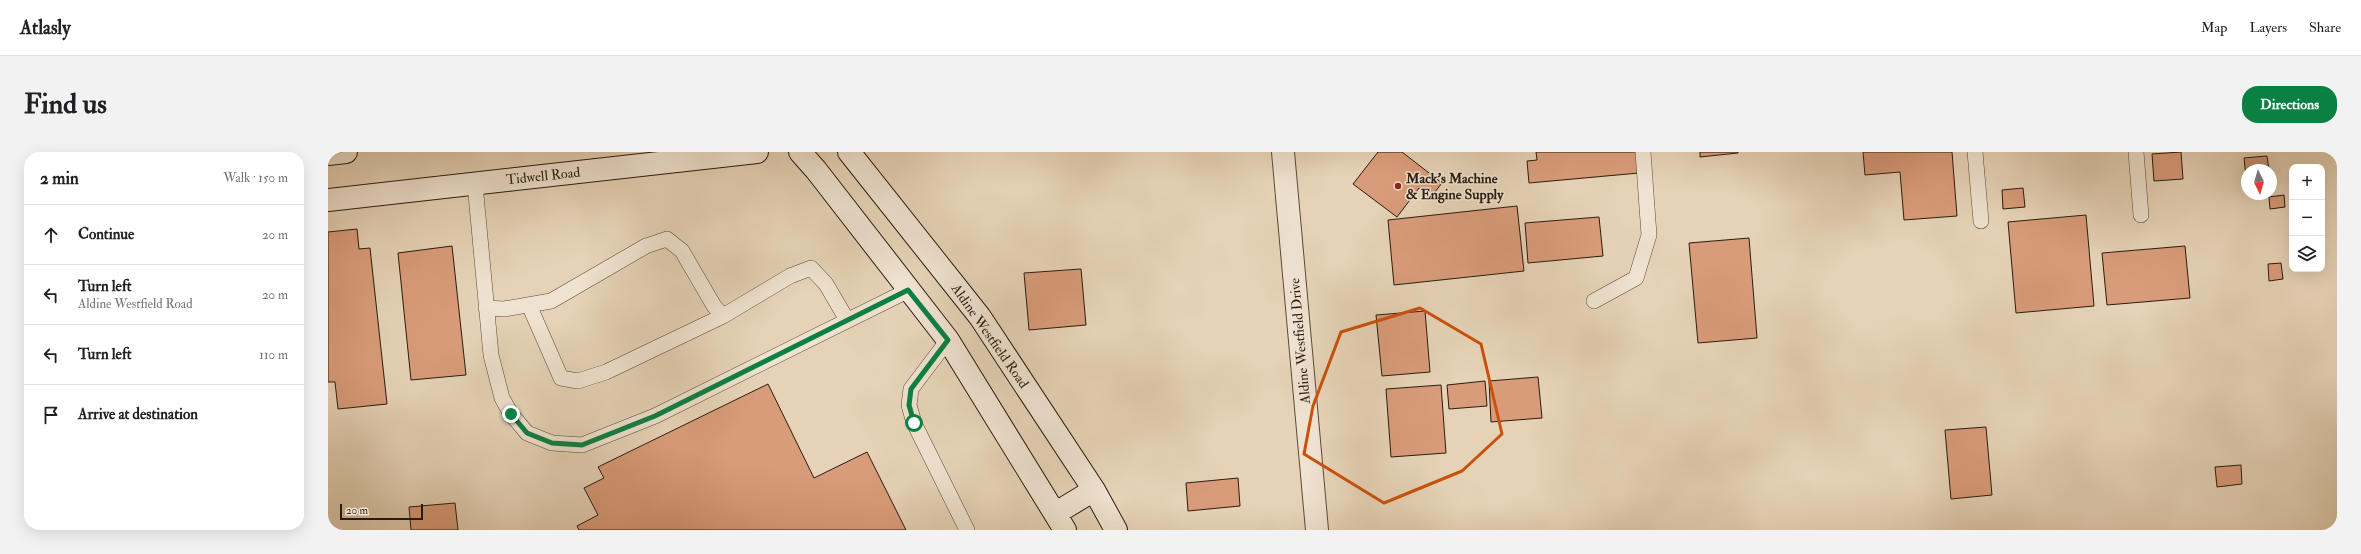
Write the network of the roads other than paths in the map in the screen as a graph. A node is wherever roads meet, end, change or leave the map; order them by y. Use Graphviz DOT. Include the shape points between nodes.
graph roads {
  1 [pos="346,152"];
  2 [pos="757,152"];
  3 [pos="800,152"];
  4 [pos="850,152"];
  5 [pos="1283,152"];
  6 [pos="1643,152"];
  7 [pos="1975,152"];
  8 [pos="2136,152"];
  9 [pos="328,154"];
  10 [pos="475,184"];
  11 [pos="328,200"];
  12 [pos="2141,215"];
  13 [pos="1980,221"];
  14 [pos="908,290"];
  15 [pos="1594,301"];
  16 [pos="529,305"];
  17 [pos="486,308"];
  18 [pos="723,316"];
  19 [pos="847,320"];
  20 [pos="948,340"];
  21 [pos="1094,490"];
  22 [pos="1060,521"];
  23 [pos="967,530"];
  24 [pos="1116,530"];
  25 [pos="1317,530"];
  1 -- 9 [label="main road"];
  2 -- 10 [label="main road, Tidwell Road"];
  3 -- 14 [label="main road"];
  4 -- 21 [label="main road, Aldine Westfield Road" via="980,317"];
  5 -- 25 [label="main road, Aldine Westfield Drive"];
  6 -- 15 [label="lane" via="1649,235 1636,278"];
  7 -- 13 [label="lane"];
  8 -- 12 [label="lane"];
  10 -- 11 [label="main road, Tidwell Road"];
  10 -- 17 [label="lane"];
  14 -- 19 [label="lane"];
  14 -- 20 [label="main road"];
  16 -- 17 [label="lane" via="504,309"];
  16 -- 18 [label="lane" via="551,301 646,246 667,239 682,251 714,306"];
  16 -- 18 [label="lane" via="561,378 578,381 606,372"];
  17 -- 19 [label="lane" via="491,355 502,398 511,414 527,433 552,443 582,445 655,416"];
  18 -- 19 [label="lane" via="790,276 811,268 826,284"];
  20 -- 22 [label="main road"];
  20 -- 23 [label="lane" via="911,389 909,405 914,423"];
  21 -- 22 [label="main road"];
  21 -- 24 [label="main road, Aldine Westfield Road"];
}
